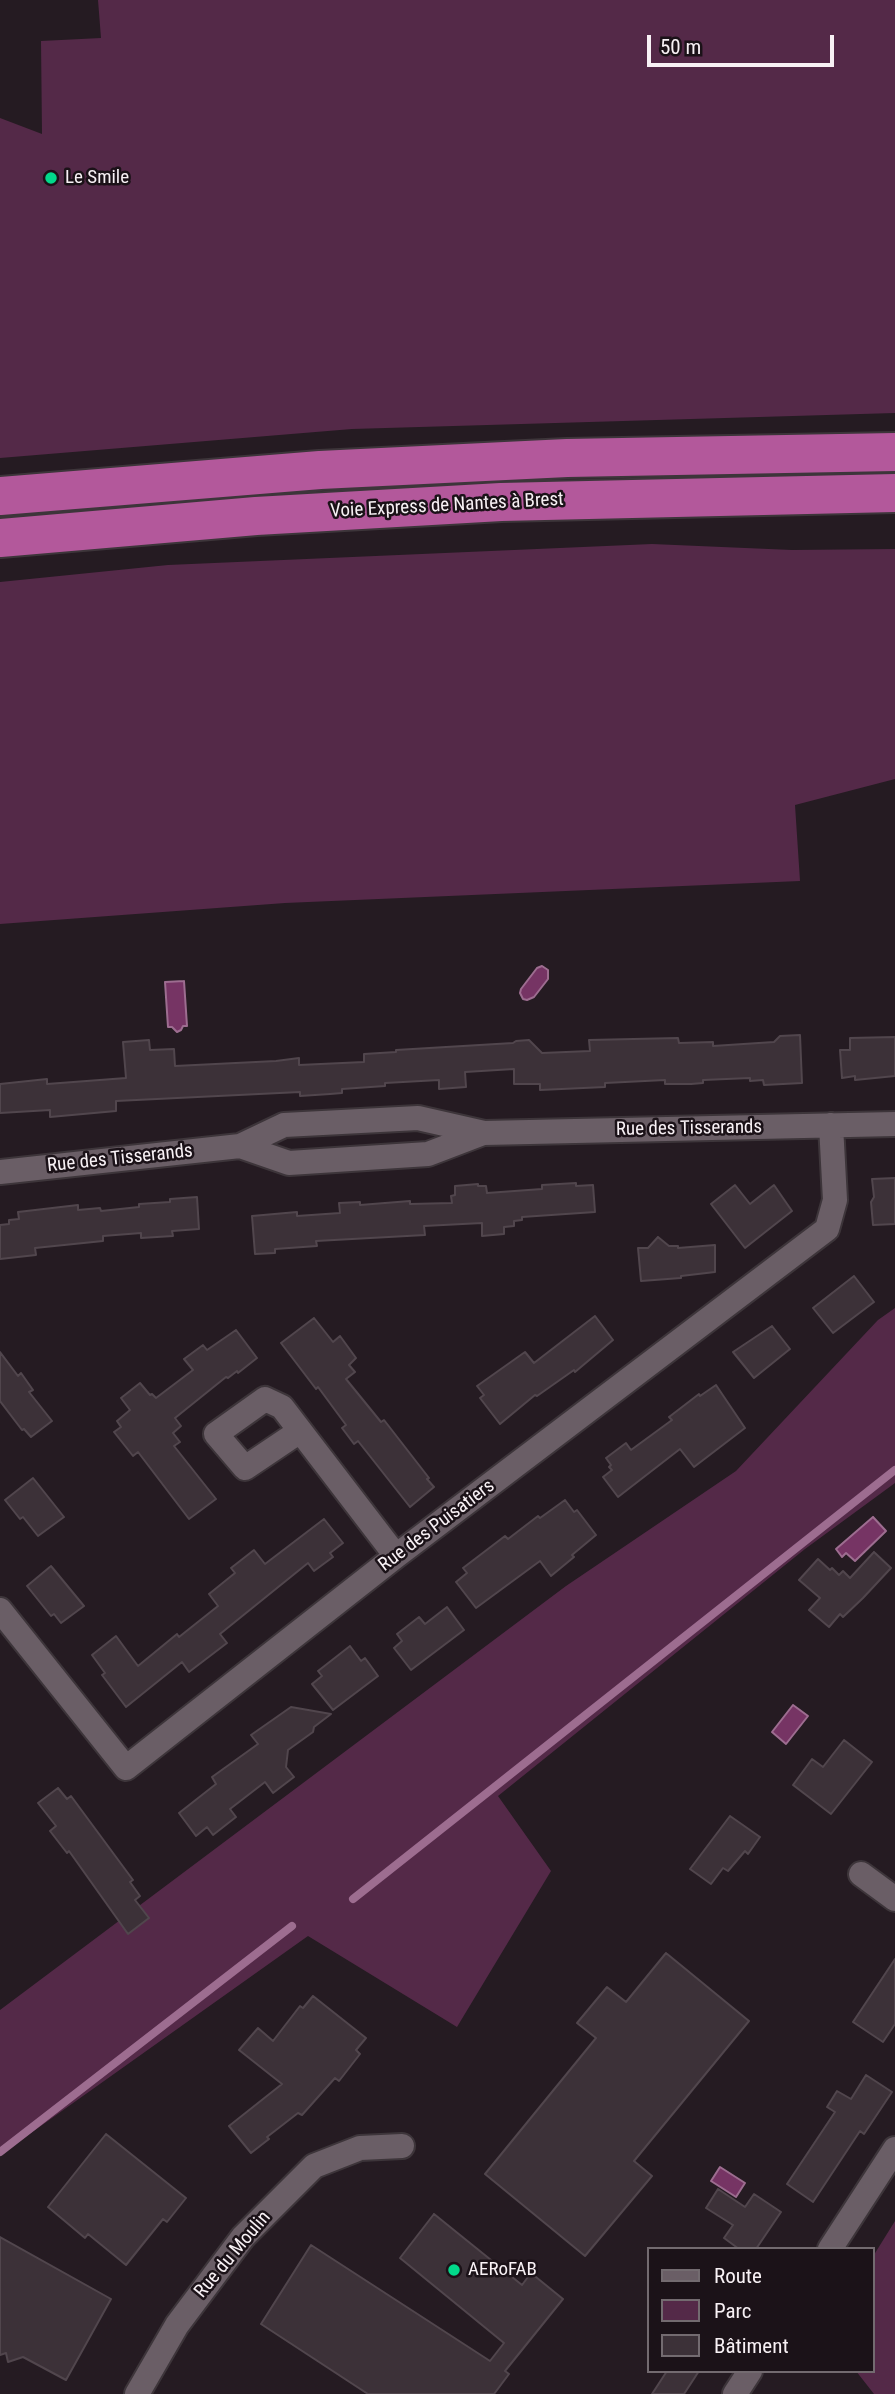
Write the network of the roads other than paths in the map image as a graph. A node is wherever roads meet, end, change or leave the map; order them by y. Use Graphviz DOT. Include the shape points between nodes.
graph roads {
  1 [pos="895,452"];
  2 [pos="895,493"];
  3 [pos="0,496"];
  4 [pos="0,538"];
  5 [pos="895,1124"];
  6 [pos="831,1125"];
  7 [pos="484,1133"];
  8 [pos="240,1146"];
  9 [pos="0,1172"];
  10 [pos="300,1431"];
  11 [pos="396,1556"];
  12 [pos="0,1610"];
  13 [pos="861,1874"];
  14 [pos="895,1899"];
  15 [pos="401,2146"];
  16 [pos="895,2150"];
  17 [pos="831,2247"];
  18 [pos="749,2373"];
  19 [pos="137,2394"];
  20 [pos="735,2394"];
  1 -- 3 [label="highway" via="568,458 174,480"];
  2 -- 4 [label="highway, Voie Express de Nantes à Brest" via="501,502 256,516"];
  5 -- 6 [label="street, Rue des Tisserands"];
  6 -- 7 [label="street, Rue des Tisserands"];
  6 -- 11 [label="street, Rue des Puisatiers" via="835,1200 827,1230"];
  7 -- 8 [label="street, Rue des Tisserands" via="418,1118 284,1125"];
  7 -- 8 [label="street, Rue des Tisserands" via="428,1154 289,1163"];
  8 -- 9 [label="street, Rue des Tisserands"];
  10 -- 11 [label="street"];
  11 -- 12 [label="street, Rue des Puisatiers" via="126,1768"];
  13 -- 14 [label="street"];
  15 -- 19 [label="street, Rue du Moulin" via="360,2148 314,2166 243,2237 177,2325"];
  16 -- 17 [label="street"];
  18 -- 20 [label="street"];
}
